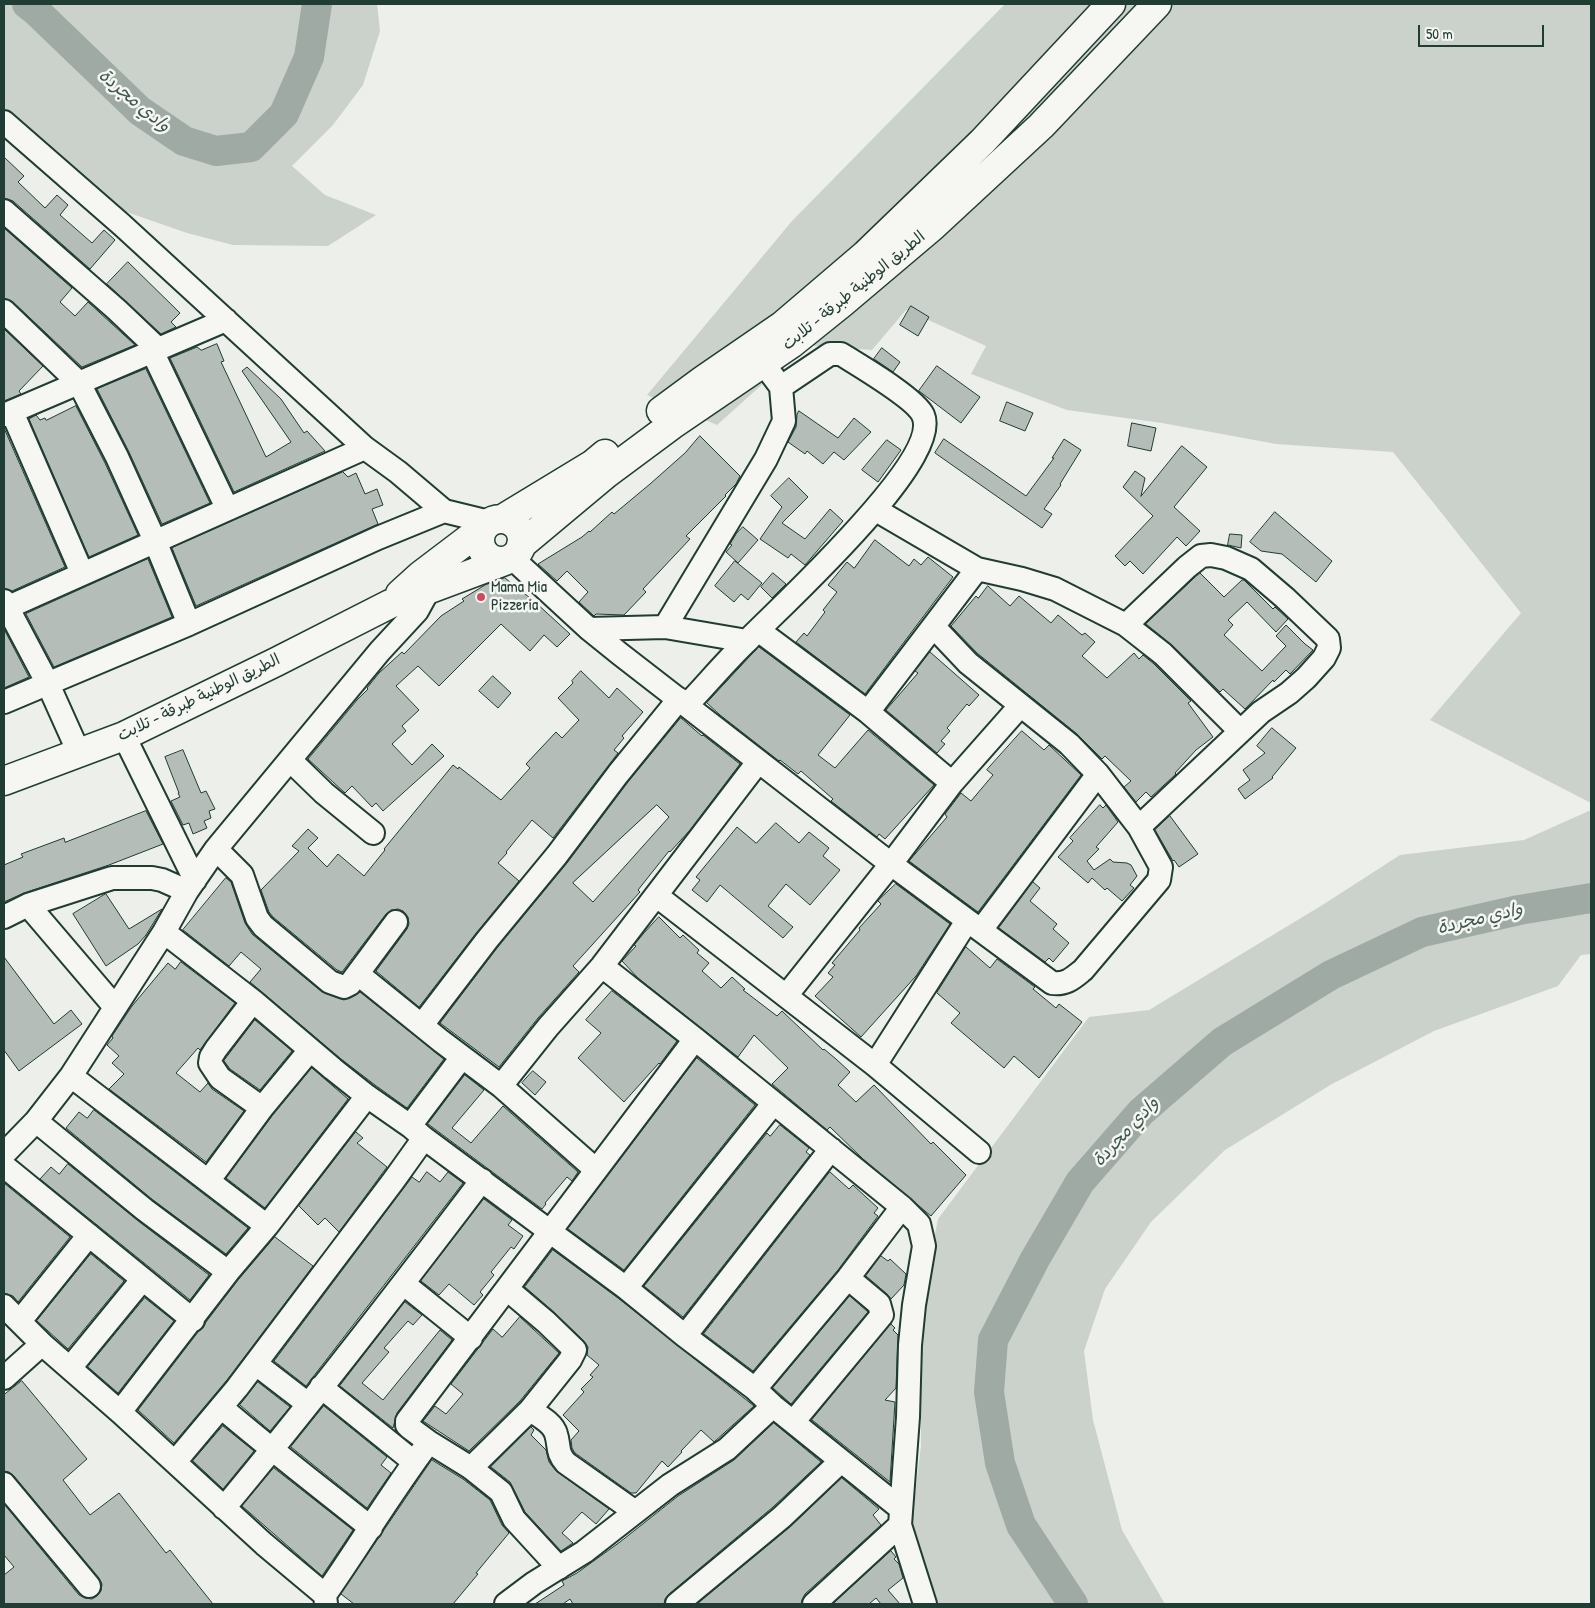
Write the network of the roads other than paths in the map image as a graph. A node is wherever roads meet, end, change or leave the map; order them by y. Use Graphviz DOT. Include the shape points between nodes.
graph roads {
  1 [pos="1111,4"];
  2 [pos="1157,4"];
  3 [pos="4,122"];
  4 [pos="4,210"];
  5 [pos="4,311"];
  6 [pos="226,320"];
  7 [pos="155,350"];
  8 [pos="764,363"];
  9 [pos="79,383"];
  10 [pos="781,387"];
  11 [pos="8,414"];
  12 [pos="364,448"];
  13 [pos="227,508"];
  14 [pos="876,510"];
  15 [pos="444,511"];
  16 [pos="492,523"];
  17 [pos="155,541"];
  18 [pos="513,555"];
  19 [pos="977,569"];
  20 [pos="82,573"];
  21 [pos="424,583"];
  22 [pos="5,605"];
  23 [pos="189,624"];
  24 [pos="1126,625"];
  25 [pos="665,627"];
  26 [pos="934,627"];
  27 [pos="588,629"];
  28 [pos="752,635"];
  29 [pos="48,684"];
  30 [pos="4,702"];
  31 [pos="683,702"];
  32 [pos="1020,706"];
  33 [pos="868,712"];
  34 [pos="1240,731"];
  35 [pos="124,736"];
  36 [pos="79,753"];
  37 [pos="290,760"];
  38 [pos="758,762"];
  39 [pos="1098,774"];
  40 [pos="4,781"];
  41 [pos="952,783"];
  42 [pos="1138,827"];
  43 [pos="373,833"];
  44 [pos="216,849"];
  45 [pos="891,864"];
  46 [pos="191,885"];
  47 [pos="657,896"];
  48 [pos="28,905"];
  49 [pos="4,917"];
  50 [pos="396,922"];
  51 [pos="974,925"];
  52 [pos="164,932"];
  53 [pos="602,966"];
  54 [pos="358,974"];
  55 [pos="786,996"];
  56 [pos="253,1001"];
  57 [pos="115,1007"];
  58 [pos="422,1025"];
  59 [pos="695,1039"];
  60 [pos="310,1050"];
  61 [pos="462,1057"];
  62 [pos="875,1066"];
  63 [pos="71,1076"];
  64 [pos="501,1086"];
  65 [pos="367,1096"];
  66 [pos="773,1104"];
  67 [pos="262,1108"];
  68 [pos="36,1121"];
  69 [pos="417,1132"];
  70 [pos="831,1149"];
  71 [pos="979,1152"];
  72 [pos="4,1154"];
  73 [pos="4,1166"];
  74 [pos="595,1169"];
  75 [pos="209,1180"];
  76 [pos="482,1180"];
  77 [pos="902,1207"];
  78 [pos="267,1226"];
  79 [pos="550,1231"];
  80 [pos="89,1235"];
  81 [pos="228,1272"];
  82 [pos="848,1278"];
  83 [pos="142,1280"];
  84 [pos="404,1284"];
  85 [pos="626,1288"];
  86 [pos="507,1289"];
  87 [pos="12,1313"];
  88 [pos="193,1320"];
  89 [pos="685,1336"];
  90 [pos="471,1338"];
  91 [pos="42,1344"];
  92 [pos="256,1364"];
  93 [pos="70,1368"];
  94 [pos="4,1378"];
  95 [pos="755,1389"];
  96 [pos="314,1396"];
  97 [pos="774,1406"];
  98 [pos="221,1408"];
  99 [pos="530,1410"];
  100 [pos="120,1412"];
  101 [pos="794,1421"];
  102 [pos="429,1442"];
  103 [pos="272,1451"];
  104 [pos="841,1461"];
  105 [pos="175,1462"];
  106 [pos="414,1462"];
  107 [pos="471,1468"];
  108 [pos="4,1484"];
  109 [pos="224,1508"];
  110 [pos="634,1512"];
  111 [pos="900,1517"];
  112 [pos="371,1528"];
  113 [pos="559,1568"];
  114 [pos="89,1586"];
  115 [pos="325,1600"];
  116 [pos="506,1604"];
  117 [pos="677,1604"];
  118 [pos="814,1604"];
  119 [pos="925,1604"];
  1 -- 16 [label="main road, الطريق الوطنية طبرقة - تلابت" via="975,149 865,255 784,325 703,380 593,464"];
  2 -- 8 [label="main road, الطريق الوطنية طبرقة - تلابت" via="1041,126 933,226 842,303"];
  3 -- 6 [label="street"];
  4 -- 7 [label="street" via="117,310"];
  5 -- 9 [label="street"];
  6 -- 7 [label="street"];
  6 -- 12 [label="street"];
  7 -- 9 [label="street"];
  7 -- 13 [label="street" via="177,405"];
  8 -- 10 [label="street"];
  8 -- 18 [label="main road, الطريق الوطنية طبرقة - تلابت" via="606,474"];
  9 -- 11 [label="street"];
  9 -- 17 [label="street"];
  10 -- 14 [label="street" via="830,354 841,354 912,401 923,416 925,431 919,447"];
  10 -- 25 [label="street" via="784,420 766,459"];
  11 -- 20 [label="street"];
  12 -- 13 [label="street"];
  12 -- 15 [label="street"];
  13 -- 17 [label="street"];
  14 -- 19 [label="street"];
  14 -- 28 [label="street"];
  15 -- 16 [label="street"];
  15 -- 23 [label="street"];
  16 -- 18 [label="main road" via="516,525 522,538"];
  16 -- 18 [label="main road" via="480,541 481,548 491,559"];
  16 -- 21 [label="main road, الطريق الوطنية طبرقة - تلابت"];
  17 -- 20 [label="street"];
  17 -- 23 [label="street"];
  18 -- 21 [label="main road, الطريق الوطنية طبرقة - تلابت"];
  18 -- 27 [label="street"];
  19 -- 24 [label="street" via="1055,589"];
  19 -- 26 [label="street"];
  20 -- 22 [label="street"];
  21 -- 35 [label="main road, الطريق الوطنية طبرقة - تلابت" via="390,604"];
  21 -- 37 [label="street" via="417,611 380,650"];
  22 -- 29 [label="street"];
  23 -- 29 [label="street"];
  24 -- 34 [label="street" via="1163,654"];
  24 -- 34 [label="street" via="1201,556 1226,558 1251,569 1285,598 1328,639 1329,648 1306,678"];
  25 -- 27 [label="street"];
  25 -- 28 [label="street"];
  26 -- 32 [label="street" via="968,663"];
  26 -- 33 [label="street"];
  27 -- 31 [label="street"];
  28 -- 31 [label="street"];
  28 -- 33 [label="street"];
  29 -- 30 [label="street"];
  29 -- 36 [label="street"];
  31 -- 38 [label="street"];
  31 -- 58 [label="street" via="618,774"];
  32 -- 39 [label="street" via="1069,744"];
  32 -- 41 [label="street"];
  33 -- 41 [label="street"];
  34 -- 42 [label="street"];
  35 -- 36 [label="main road, الطريق الوطنية طبرقة - تلابت"];
  35 -- 46 [label="street"];
  36 -- 40 [label="main road, الطريق الوطنية طبرقة - تلابت"];
  37 -- 43 [label="street"];
  37 -- 44 [label="street"];
  38 -- 45 [label="street"];
  38 -- 47 [label="street"];
  39 -- 42 [label="street"];
  39 -- 51 [label="street"];
  41 -- 45 [label="street"];
  42 -- 51 [label="street" via="1161,867 1159,880 1083,970 1068,982 1052,982"];
  44 -- 46 [label="street"];
  44 -- 54 [label="street" via="242,875 255,913 264,926 330,982 344,987"];
  45 -- 51 [label="street"];
  45 -- 55 [label="street"];
  46 -- 48 [label="street" via="152,878 112,878"];
  46 -- 52 [label="street"];
  47 -- 53 [label="street"];
  47 -- 55 [label="street"];
  48 -- 49 [label="street"];
  48 -- 57 [label="street"];
  50 -- 54 [label="street"];
  51 -- 62 [label="street"];
  52 -- 56 [label="street"];
  52 -- 57 [label="street"];
  53 -- 59 [label="street"];
  53 -- 64 [label="street"];
  54 -- 58 [label="street"];
  55 -- 62 [label="street"];
  56 -- 60 [label="street"];
  56 -- 67 [label="street" via="216,1049 210,1064 220,1078"];
  57 -- 63 [label="street"];
  58 -- 61 [label="street"];
  59 -- 66 [label="street"];
  59 -- 74 [label="street"];
  60 -- 65 [label="street"];
  60 -- 67 [label="street"];
  61 -- 64 [label="street"];
  61 -- 69 [label="street"];
  62 -- 71 [label="street"];
  63 -- 68 [label="street"];
  63 -- 75 [label="street"];
  64 -- 74 [label="street"];
  65 -- 69 [label="street"];
  65 -- 78 [label="street"];
  66 -- 70 [label="street"];
  66 -- 85 [label="street"];
  67 -- 75 [label="street"];
  68 -- 72 [label="street"];
  68 -- 81 [label="street" via="145,1210"];
  69 -- 76 [label="street"];
  69 -- 92 [label="street" via="394,1180"];
  70 -- 77 [label="street"];
  70 -- 89 [label="street"];
  73 -- 80 [label="street"];
  74 -- 79 [label="street"];
  75 -- 78 [label="street"];
  76 -- 79 [label="street"];
  76 -- 84 [label="street"];
  77 -- 82 [label="street"];
  77 -- 111 [label="street" via="919,1224 924,1246 910,1345"];
  78 -- 81 [label="street"];
  79 -- 85 [label="street"];
  79 -- 86 [label="street"];
  80 -- 83 [label="street"];
  80 -- 87 [label="street"];
  81 -- 88 [label="street"];
  82 -- 95 [label="street"];
  82 -- 101 [label="street" via="879,1304 882,1314"];
  83 -- 88 [label="street"];
  83 -- 93 [label="street"];
  84 -- 90 [label="street"];
  84 -- 96 [label="street"];
  85 -- 89 [label="street"];
  86 -- 90 [label="street"];
  86 -- 99 [label="street" via="574,1350 570,1360"];
  87 -- 91 [label="street"];
  88 -- 100 [label="street"];
  89 -- 95 [label="street"];
  90 -- 102 [label="street" via="407,1421 410,1428"];
  91 -- 93 [label="street"];
  91 -- 94 [label="street"];
  92 -- 96 [label="street"];
  92 -- 98 [label="street"];
  93 -- 100 [label="street"];
  95 -- 97 [label="street"];
  96 -- 103 [label="street"];
  96 -- 106 [label="street"];
  97 -- 101 [label="street"];
  97 -- 110 [label="street" via="727,1449"];
  98 -- 103 [label="street"];
  98 -- 105 [label="street"];
  99 -- 107 [label="street"];
  99 -- 110 [label="street" via="553,1427 558,1452 566,1463"];
  100 -- 105 [label="street"];
  101 -- 104 [label="street"];
  102 -- 106 [label="street"];
  102 -- 107 [label="street"];
  103 -- 109 [label="street"];
  103 -- 112 [label="street"];
  104 -- 111 [label="street"];
  104 -- 117 [label="street" via="782,1517"];
  105 -- 109 [label="street"];
  106 -- 112 [label="street"];
  107 -- 113 [label="street" via="501,1492 514,1519"];
  108 -- 114 [label="street"];
  109 -- 115 [label="street"];
  110 -- 113 [label="street"];
  111 -- 118 [label="street"];
  111 -- 119 [label="street" via="907,1552"];
  112 -- 115 [label="street"];
  113 -- 116 [label="street"];
}
